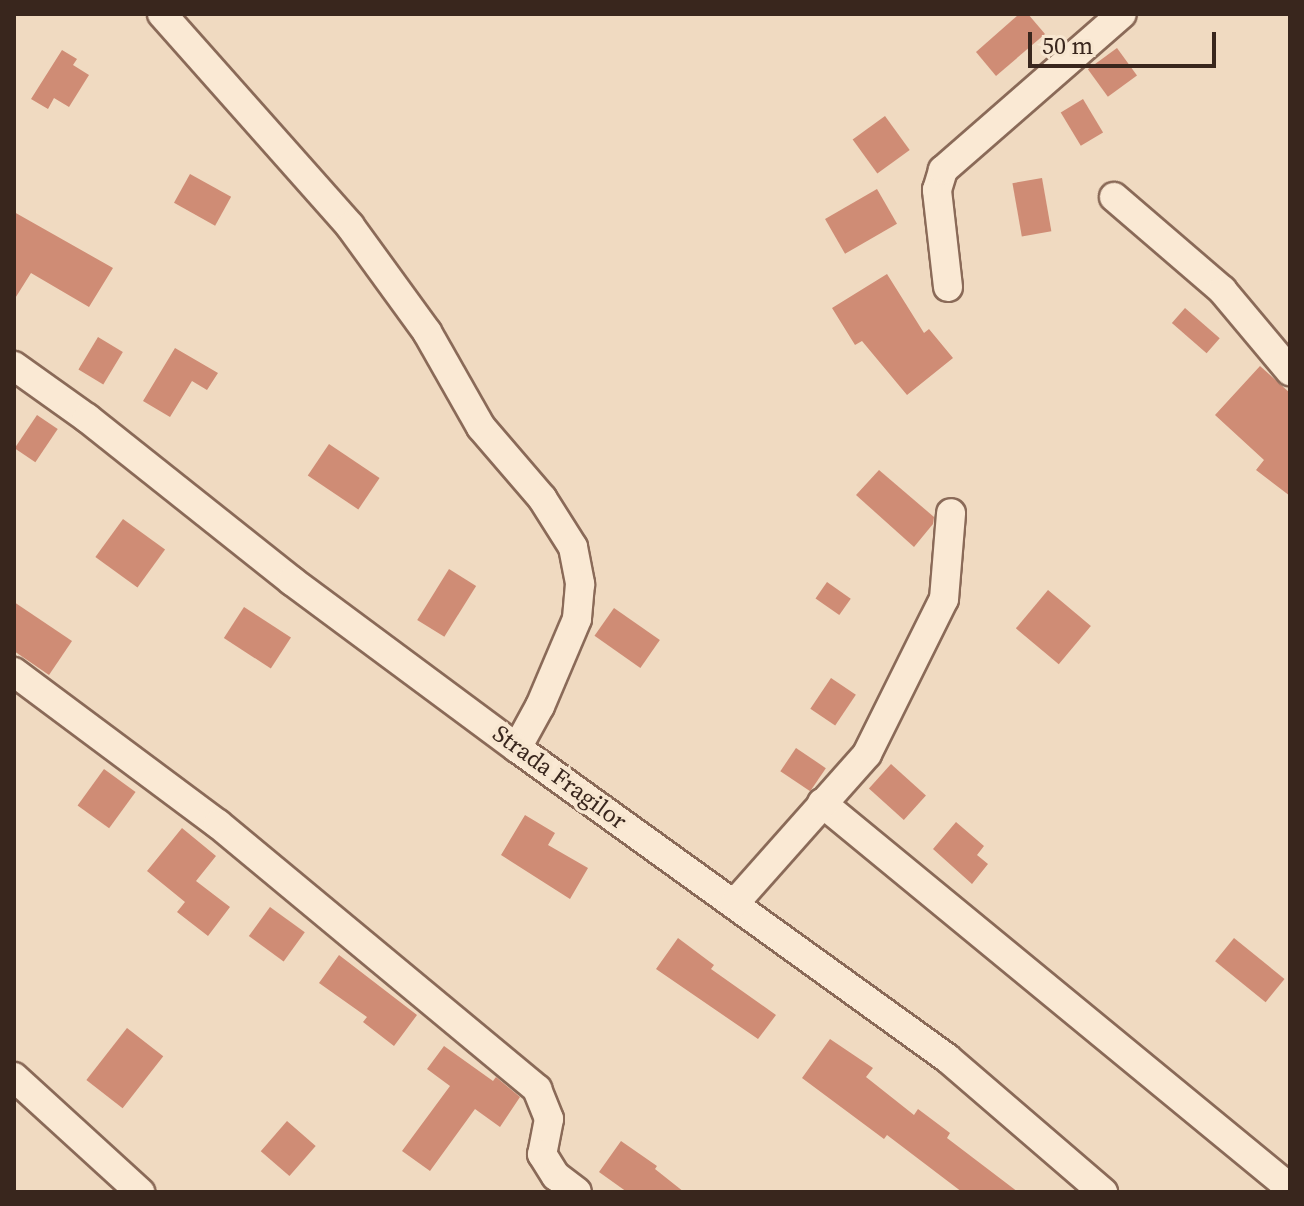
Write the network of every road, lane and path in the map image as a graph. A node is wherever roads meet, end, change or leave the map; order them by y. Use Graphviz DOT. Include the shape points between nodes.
graph roads {
  1 [pos="162,14"];
  2 [pos="1122,14"];
  3 [pos="1114,197"];
  4 [pos="948,287"];
  5 [pos="14,366"];
  6 [pos="1290,371"];
  7 [pos="951,513"];
  8 [pos="14,672"];
  9 [pos="517,748"];
  10 [pos="822,803"];
  11 [pos="734,904"];
  12 [pos="14,1077"];
  13 [pos="1290,1188"];
  14 [pos="140,1192"];
  15 [pos="577,1192"];
  16 [pos="1103,1192"];
  1 -- 9 [label="street" via="350,226 427,332 481,427 542,498 573,547 580,584 577,619"];
  2 -- 4 [label="street" via="943,170 937,190"];
  3 -- 6 [label="street" via="1222,290"];
  5 -- 9 [label="street, Strada Fragilor"];
  7 -- 10 [label="street" via="944,599 867,754"];
  8 -- 15 [label="street" via="218,824 537,1089 549,1119 542,1154 556,1176"];
  9 -- 11 [label="street, Strada Fragilor"];
  10 -- 11 [label="street"];
  10 -- 13 [label="street"];
  11 -- 16 [label="street, Strada Fragilor" via="947,1058"];
  12 -- 14 [label="street"];
}
